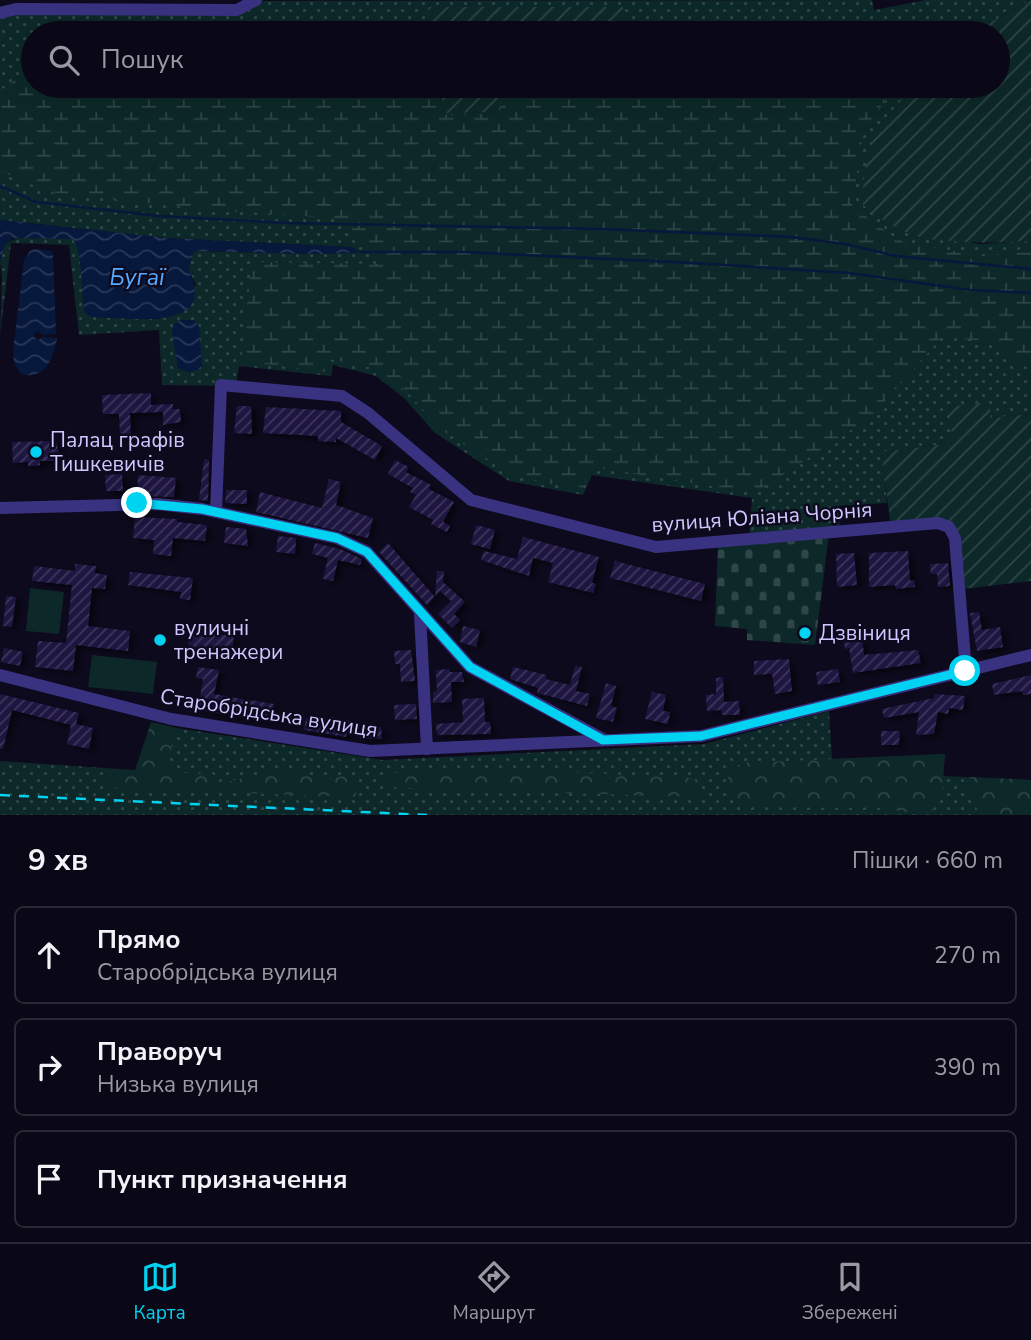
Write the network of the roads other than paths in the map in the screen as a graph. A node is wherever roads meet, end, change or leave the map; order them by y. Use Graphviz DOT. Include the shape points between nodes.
graph roads {
  1 [pos="256,0"];
  2 [pos="0,13"];
  3 [pos="0,508"];
  4 [pos="216,512"];
  5 [pos="420,614"];
  6 [pos="1031,655"];
  7 [pos="965,671"];
  8 [pos="0,675"];
  9 [pos="603,740"];
  10 [pos="427,749"];
  1 -- 2 [label="street" via="237,10 16,9"];
  3 -- 4 [label="street" via="143,503"];
  4 -- 5 [label="street" via="337,538 367,552"];
  4 -- 7 [label="street, вулиця Юліана Чорнія" via="221,385 342,396 471,500 656,547 938,523 949,527 955,537"];
  5 -- 9 [label="street" via="470,667"];
  5 -- 10 [label="street"];
  6 -- 7 [label="street, Старобрідська вулиця"];
  7 -- 9 [label="street, Старобрідська вулиця" via="701,736"];
  8 -- 10 [label="street, Старобрідська вулиця" via="171,719 370,751"];
  9 -- 10 [label="street, Старобрідська вулиця"];
}
